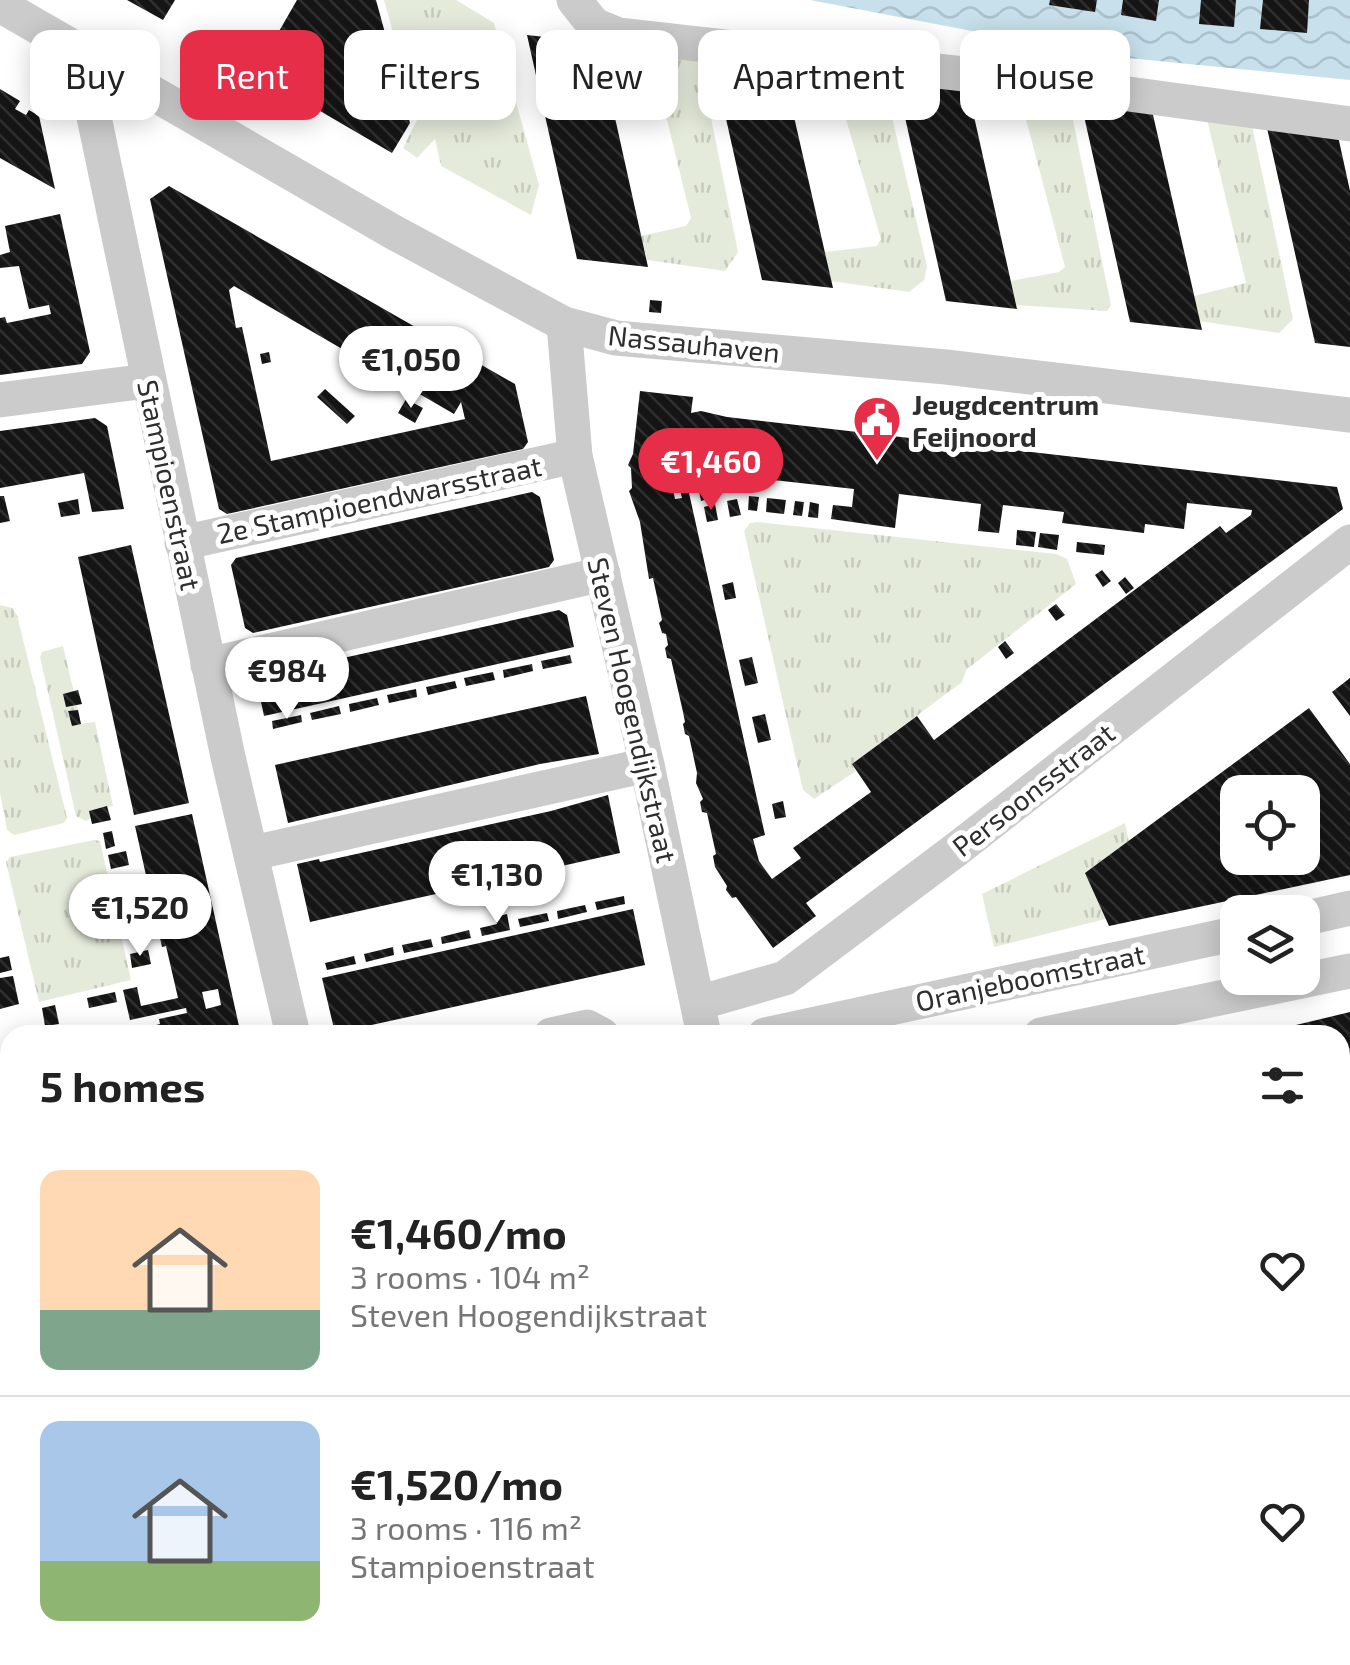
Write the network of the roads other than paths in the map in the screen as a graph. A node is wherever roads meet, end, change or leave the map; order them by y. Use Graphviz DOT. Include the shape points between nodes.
graph roads {
  1 [pos="574,0"];
  2 [pos="0,4"];
  3 [pos="45,30"];
  4 [pos="160,96"];
  5 [pos="94,120"];
  6 [pos="1350,124"];
  7 [pos="564,324"];
  8 [pos="147,381"];
  9 [pos="0,400"];
  10 [pos="1350,415"];
  11 [pos="575,456"];
  12 [pos="182,542"];
  13 [pos="1350,542"];
  14 [pos="603,574"];
  15 [pos="208,665"];
  16 [pos="647,765"];
  17 [pos="253,853"];
  18 [pos="1350,908"];
  19 [pos="1320,914"];
  20 [pos="1220,936"];
  21 [pos="1350,971"];
  22 [pos="701,1019"];
  23 [pos="1174,1022"];
  24 [pos="292,1025"];
  25 [pos="811,1025"];
  26 [pos="1143,1025"];
  1 -- 6 [label="street" via="594,25 618,36 1062,84"];
  2 -- 3 [label="street, Nassauhaven"];
  4 -- 7 [label="street, Nassauhaven"];
  5 -- 8 [label="street, Stampioenstraat"];
  7 -- 10 [label="street, Nassauhaven" via="616,338 946,367"];
  7 -- 11 [label="street, Steven Hoogendijkstraat"];
  8 -- 9 [label="street"];
  8 -- 12 [label="street, Stampioenstraat"];
  11 -- 12 [label="street, 2e Stampioendwarsstraat"];
  11 -- 14 [label="street, Steven Hoogendijkstraat"];
  12 -- 15 [label="street, Stampioenstraat"];
  13 -- 22 [label="street, Persoonsstraat" via="785,978"];
  14 -- 15 [label="street"];
  14 -- 16 [label="street, Steven Hoogendijkstraat"];
  15 -- 17 [label="street, Stampioenstraat"];
  16 -- 17 [label="street"];
  16 -- 22 [label="street, Steven Hoogendijkstraat"];
  17 -- 24 [label="street, Stampioenstraat"];
  18 -- 19 [label="street"];
  20 -- 25 [label="street, Oranjeboomstraat"];
  21 -- 23 [label="street"];
  23 -- 26 [label="street"];
}
